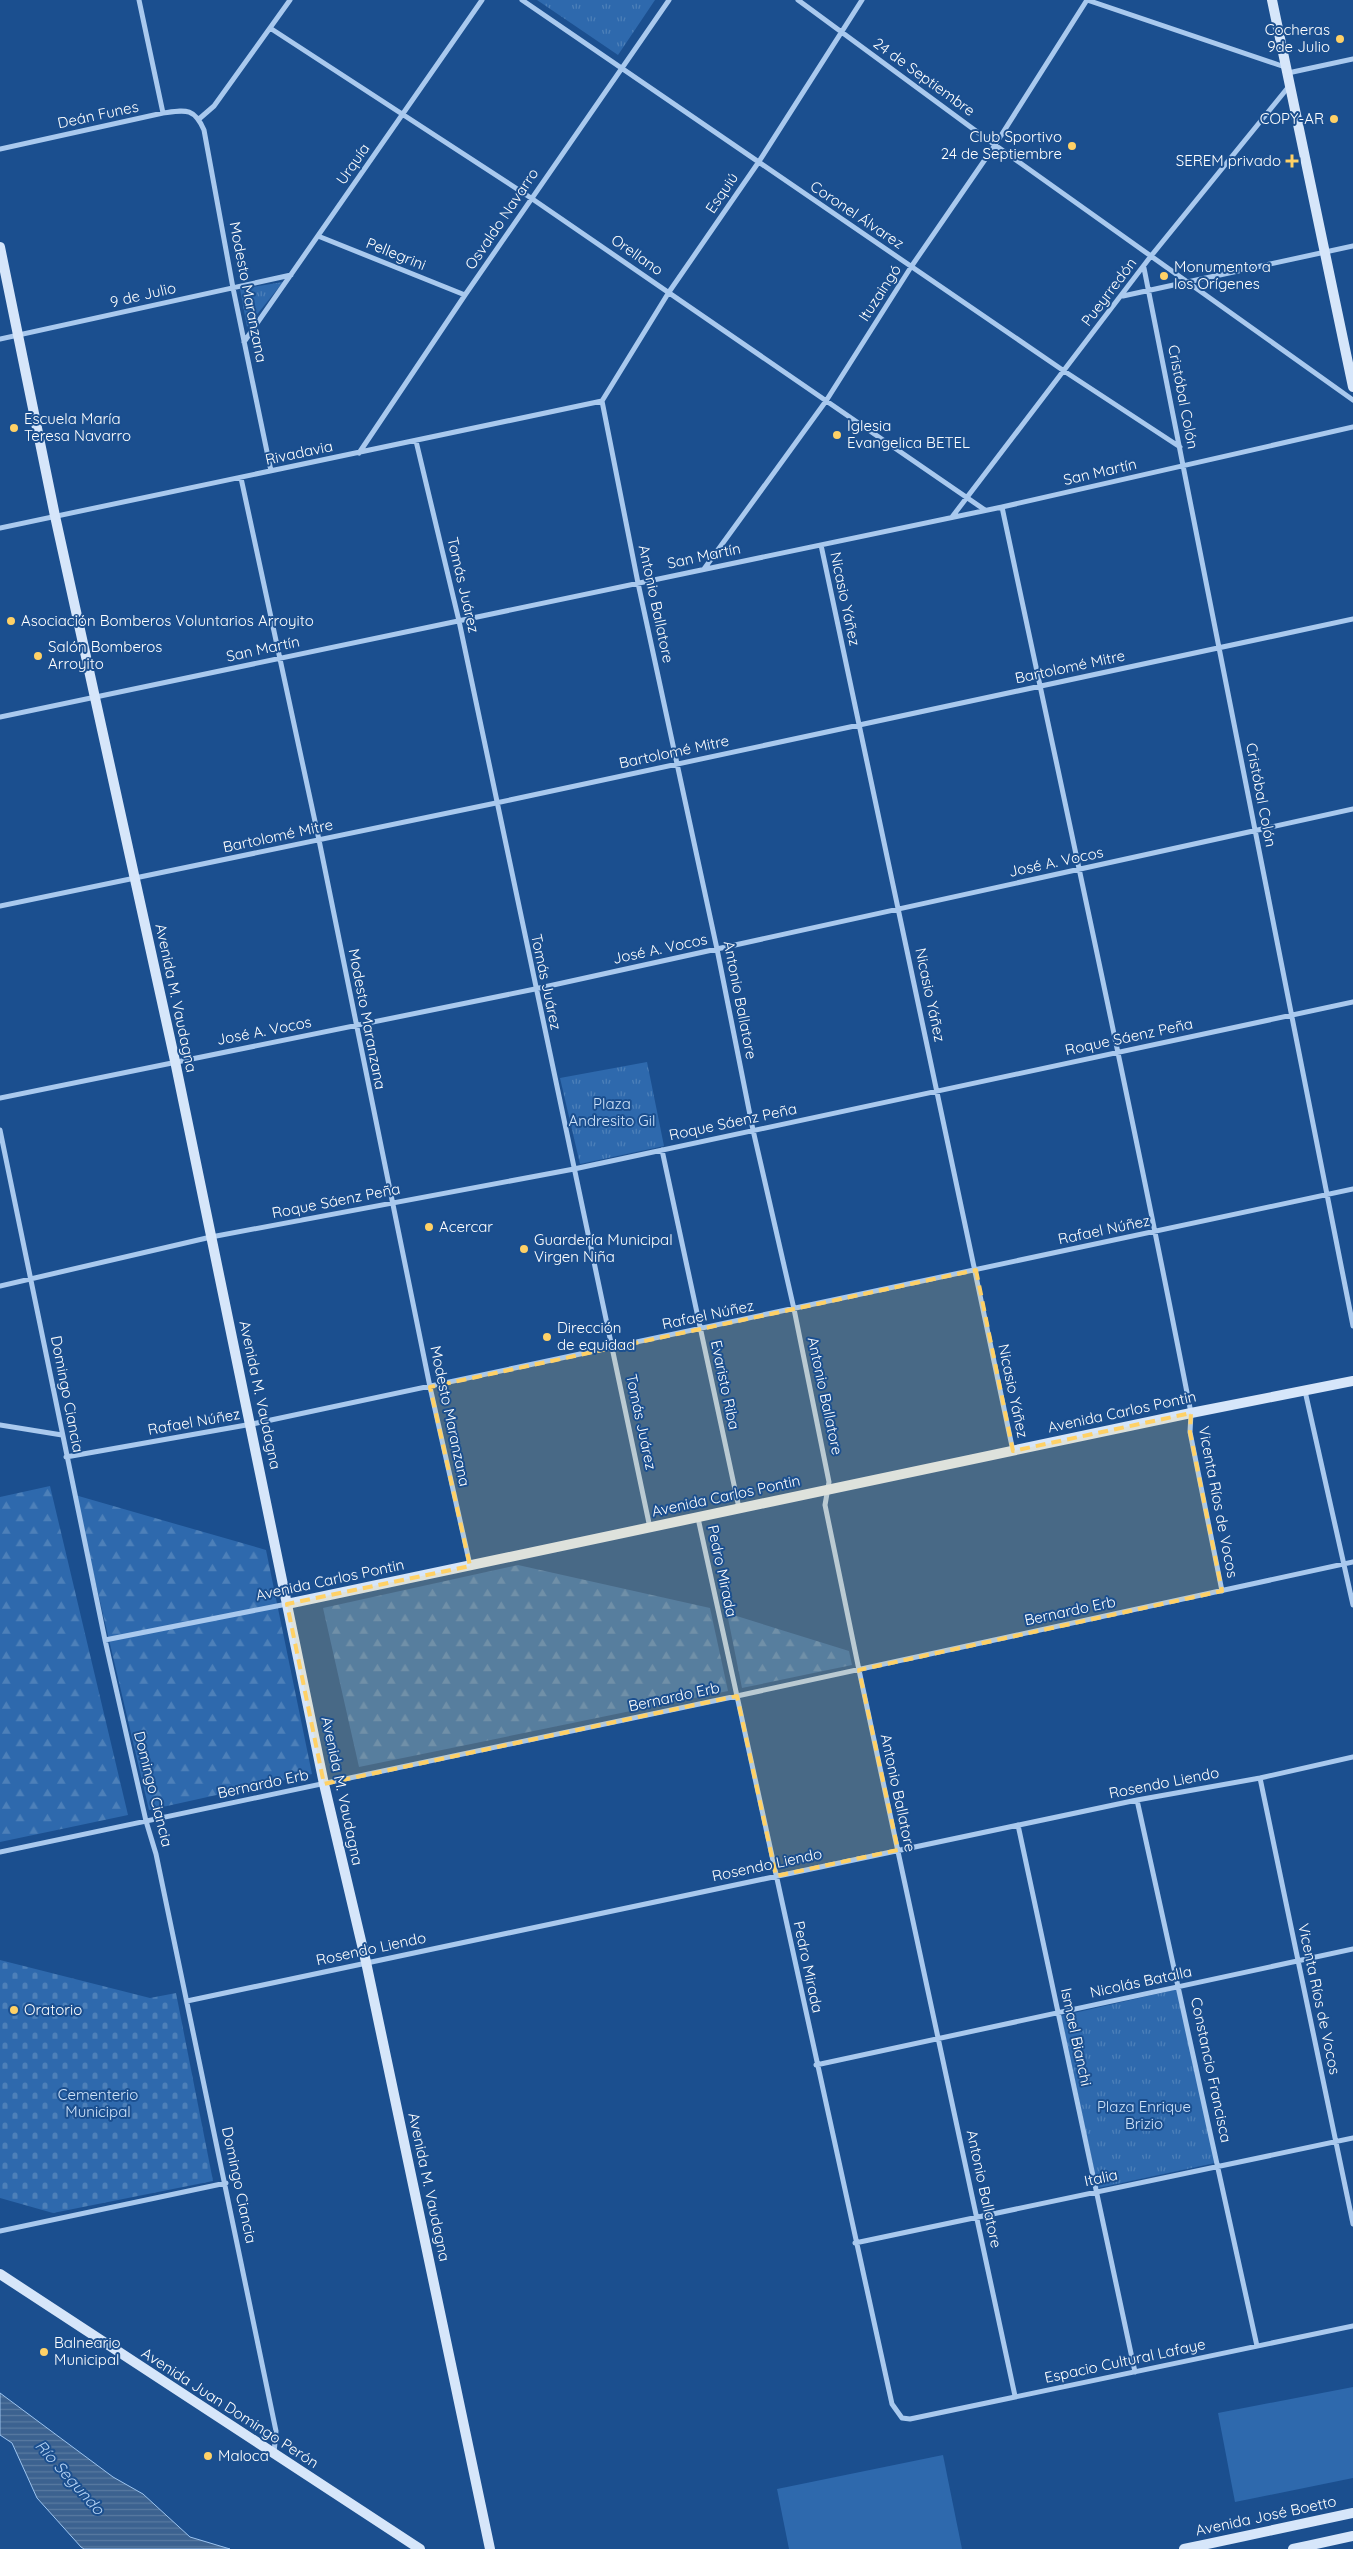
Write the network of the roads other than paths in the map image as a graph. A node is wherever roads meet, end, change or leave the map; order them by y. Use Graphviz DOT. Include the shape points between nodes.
graph roads {
  1 [pos="139,0"];
  2 [pos="290,0"];
  3 [pos="482,0"];
  4 [pos="522,0"];
  5 [pos="669,0"];
  6 [pos="798,0"];
  7 [pos="862,0"];
  8 [pos="1087,0"];
  9 [pos="1272,0"];
  10 [pos="270,28"];
  11 [pos="841,32"];
  12 [pos="1353,59"];
  13 [pos="620,68"];
  14 [pos="1287,70"];
  15 [pos="1290,84"];
  16 [pos="163,113"];
  17 [pos="403,115"];
  18 [pos="199,119"];
  19 [pos="995,145"];
  20 [pos="0,149"];
  21 [pos="758,162"];
  22 [pos="531,198"];
  23 [pos="318,236"];
  24 [pos="1353,246"];
  25 [pos="0,247"];
  26 [pos="1325,252"];
  27 [pos="1151,256"];
  28 [pos="912,267"];
  29 [pos="1144,268"];
  30 [pos="292,274"];
  31 [pos="1187,282"];
  32 [pos="233,288"];
  33 [pos="1149,290"];
  34 [pos="669,292"];
  35 [pos="465,295"];
  36 [pos="1123,296"];
  37 [pos="18,336"];
  38 [pos="0,339"];
  39 [pos="244,342"];
  40 [pos="1064,371"];
  41 [pos="1353,388"];
  42 [pos="1353,400"];
  43 [pos="602,401"];
  44 [pos="826,401"];
  45 [pos="1353,427"];
  46 [pos="416,442"];
  47 [pos="1180,447"];
  48 [pos="359,453"];
  49 [pos="1183,466"];
  50 [pos="271,471"];
  51 [pos="241,478"];
  52 [pos="966,498"];
  53 [pos="1002,507"];
  54 [pos="985,511"];
  55 [pos="55,516"];
  56 [pos="951,518"];
  57 [pos="0,528"];
  58 [pos="821,545"];
  59 [pos="704,569"];
  60 [pos="638,583"];
  61 [pos="1353,619"];
  62 [pos="459,621"];
  63 [pos="1219,648"];
  64 [pos="280,658"];
  65 [pos="1040,686"];
  66 [pos="96,697"];
  67 [pos="0,717"];
  68 [pos="859,725"];
  69 [pos="677,764"];
  70 [pos="496,803"];
  71 [pos="1353,809"];
  72 [pos="1255,831"];
  73 [pos="319,840"];
  74 [pos="1081,869"];
  75 [pos="135,878"];
  76 [pos="0,906"];
  77 [pos="899,909"];
  78 [pos="717,949"];
  79 [pos="535,989"];
  80 [pos="1353,1002"];
  81 [pos="1292,1015"];
  82 [pos="355,1025"];
  83 [pos="1118,1052"];
  84 [pos="175,1061"];
  85 [pos="937,1091"];
  86 [pos="0,1098"];
  87 [pos="0,1130"];
  88 [pos="753,1130"];
  89 [pos="662,1150"];
  90 [pos="574,1168"];
  91 [pos="1353,1189"];
  92 [pos="1327,1194"];
  93 [pos="392,1203"];
  94 [pos="1156,1232"];
  95 [pos="211,1237"];
  96 [pos="976,1270"];
  97 [pos="31,1278"];
  98 [pos="0,1286"];
  99 [pos="794,1309"];
  100 [pos="1353,1326"];
  101 [pos="701,1329"];
  102 [pos="613,1348"];
  103 [pos="1353,1382"];
  104 [pos="430,1387"];
  105 [pos="1306,1390"];
  106 [pos="1191,1413"];
  107 [pos="252,1424"];
  108 [pos="0,1425"];
  109 [pos="62,1435"];
  110 [pos="1013,1451"];
  111 [pos="66,1457"];
  112 [pos="828,1489"];
  113 [pos="739,1508"];
  114 [pos="698,1518"];
  115 [pos="650,1528"];
  116 [pos="1353,1562"];
  117 [pos="1345,1564"];
  118 [pos="470,1566"];
  119 [pos="1222,1591"];
  120 [pos="287,1604"];
  121 [pos="1353,1605"];
  122 [pos="105,1640"];
  123 [pos="858,1670"];
  124 [pos="736,1696"];
  125 [pos="1353,1757"];
  126 [pos="1260,1778"];
  127 [pos="324,1784"];
  128 [pos="1137,1800"];
  129 [pos="146,1821"];
  130 [pos="1018,1825"];
  131 [pos="898,1850"];
  132 [pos="0,1852"];
  133 [pos="776,1876"];
  134 [pos="1353,1949"];
  135 [pos="1298,1961"];
  136 [pos="366,1962"];
  137 [pos="1180,1986"];
  138 [pos="187,2001"];
  139 [pos="1058,2013"];
  140 [pos="938,2038"];
  141 [pos="816,2065"];
  142 [pos="1353,2138"];
  143 [pos="1336,2142"];
  144 [pos="1219,2166"];
  145 [pos="226,2183"];
  146 [pos="1096,2192"];
  147 [pos="977,2217"];
  148 [pos="1353,2224"];
  149 [pos="0,2231"];
  150 [pos="855,2243"];
  151 [pos="0,2274"];
  152 [pos="1353,2326"];
  153 [pos="1257,2346"];
  154 [pos="1135,2372"];
  155 [pos="1015,2396"];
  156 [pos="902,2418"];
  157 [pos="274,2455"];
  158 [pos="1353,2513"];
  159 [pos="1353,2536"];
  160 [pos="420,2549"];
  161 [pos="490,2549"];
  162 [pos="1184,2549"];
  163 [pos="1293,2549"];
  1 -- 16 [label="street"];
  2 -- 10 [label="street"];
  3 -- 17 [label="street, Urquía"];
  4 -- 13 [label="street, Coronel Álvarez"];
  5 -- 13 [label="street, Osvaldo Navarro"];
  6 -- 11 [label="street, 24 de Septiembre"];
  7 -- 11 [label="street, Esquiú"];
  8 -- 14 [label="street"];
  8 -- 19 [label="street, Ituzaingó"];
  9 -- 14 [label="main road"];
  10 -- 17 [label="street, Orellano"];
  10 -- 18 [label="street" via="214,106"];
  11 -- 19 [label="street, 24 de Septiembre"];
  11 -- 21 [label="street, Esquiú"];
  12 -- 14 [label="street"];
  13 -- 21 [label="street, Coronel Álvarez"];
  13 -- 22 [label="street, Osvaldo Navarro"];
  14 -- 15 [label="main road"];
  15 -- 26 [label="main road"];
  15 -- 27 [label="street, Pueyrredón"];
  16 -- 18 [label="street, Deán Funes" via="182,110"];
  16 -- 20 [label="street, Deán Funes"];
  17 -- 22 [label="street, Orellano"];
  17 -- 23 [label="street, Urquía"];
  18 -- 32 [label="street, Modesto Maranzana" via="204,130"];
  19 -- 27 [label="street, 24 de Septiembre"];
  19 -- 28 [label="street, Ituzaingó"];
  21 -- 28 [label="street, Coronel Álvarez"];
  21 -- 34 [label="street, Esquiú"];
  22 -- 34 [label="street, Orellano"];
  22 -- 35 [label="street, Osvaldo Navarro"];
  23 -- 30 [label="street, Urquía"];
  23 -- 35 [label="street, Pellegrini"];
  24 -- 26 [label="street"];
  25 -- 37 [label="main road, Avenida M. Vaudagna"];
  26 -- 31 [label="street"];
  26 -- 41 [label="main road"];
  27 -- 29 [label="street, Pueyrredón"];
  27 -- 31 [label="street, 24 de Septiembre"];
  28 -- 40 [label="street, Coronel Álvarez"];
  28 -- 44 [label="street, Ituzaingó"];
  29 -- 33 [label="street, Cristóbal Colón"];
  29 -- 36 [label="street, Pueyrredón"];
  30 -- 32 [label="street, 9 de Julio"];
  30 -- 39 [label="street, Urquía"];
  31 -- 33 [label="street"];
  31 -- 42 [label="street, 24 de Septiembre"];
  32 -- 37 [label="street, 9 de Julio"];
  32 -- 39 [label="street, Modesto Maranzana"];
  33 -- 36 [label="street"];
  33 -- 47 [label="street, Cristóbal Colón"];
  34 -- 43 [label="street, Esquiú"];
  34 -- 44 [label="street, Orellano"];
  35 -- 48 [label="street, Osvaldo Navarro"];
  36 -- 40 [label="street, Pueyrredón"];
  37 -- 38 [label="street, 9 de Julio"];
  37 -- 55 [label="main road, Avenida M. Vaudagna"];
  39 -- 50 [label="street, Modesto Maranzana"];
  40 -- 47 [label="street, Coronel Álvarez"];
  40 -- 52 [label="street, Pueyrredón"];
  43 -- 46 [label="street, Rivadavia"];
  43 -- 60 [label="street, Antonio Ballatore"];
  44 -- 52 [label="street, Orellano"];
  44 -- 59 [label="street, Ituzaingó"];
  45 -- 49 [label="street, San Martín"];
  46 -- 48 [label="street, Rivadavia"];
  46 -- 62 [label="street, Tomás Juárez"];
  47 -- 49 [label="street, Cristóbal Colón"];
  48 -- 50 [label="street, Rivadavia"];
  49 -- 53 [label="street, San Martín"];
  49 -- 63 [label="street, Cristóbal Colón"];
  50 -- 51 [label="street, Rivadavia"];
  51 -- 55 [label="street, Rivadavia"];
  51 -- 64 [label="street, Modesto Maranzana"];
  52 -- 54 [label="street, Orellano"];
  52 -- 56 [label="street, Pueyrredón"];
  53 -- 54 [label="street, San Martín"];
  53 -- 65 [label="street, Vicenta Ríos de Vocos"];
  54 -- 56 [label="street, San Martín"];
  55 -- 57 [label="street, Rivadavia"];
  55 -- 66 [label="main road, Avenida M. Vaudagna"];
  56 -- 58 [label="street, San Martín"];
  58 -- 59 [label="street, San Martín"];
  58 -- 68 [label="street, Nicasio Yáñez"];
  59 -- 60 [label="street, San Martín"];
  60 -- 62 [label="street, San Martín"];
  60 -- 69 [label="street, Antonio Ballatore"];
  61 -- 63 [label="street, Bartolomé Mitre"];
  62 -- 64 [label="street, San Martín"];
  62 -- 70 [label="street, Tomás Juárez"];
  63 -- 65 [label="street, Bartolomé Mitre"];
  63 -- 72 [label="street, Cristóbal Colón"];
  64 -- 66 [label="street, San Martín"];
  64 -- 73 [label="street, Modesto Maranzana"];
  65 -- 68 [label="street, Bartolomé Mitre"];
  65 -- 74 [label="street, Vicenta Ríos de Vocos"];
  66 -- 67 [label="street, San Martín"];
  66 -- 75 [label="main road, Avenida M. Vaudagna"];
  68 -- 69 [label="street, Bartolomé Mitre"];
  68 -- 77 [label="street, Nicasio Yáñez"];
  69 -- 70 [label="street, Bartolomé Mitre"];
  69 -- 78 [label="street, Antonio Ballatore"];
  70 -- 73 [label="street, Bartolomé Mitre"];
  70 -- 79 [label="street, Tomás Juárez"];
  71 -- 72 [label="street, José A. Vocos"];
  72 -- 74 [label="street, José A. Vocos"];
  72 -- 81 [label="street, Cristóbal Colón"];
  73 -- 75 [label="street, Bartolomé Mitre"];
  73 -- 82 [label="street, Modesto Maranzana"];
  74 -- 77 [label="street, José A. Vocos"];
  74 -- 83 [label="street, Vicenta Ríos de Vocos"];
  75 -- 76 [label="street, Bartolomé Mitre"];
  75 -- 84 [label="main road, Avenida M. Vaudagna"];
  77 -- 78 [label="street, José A. Vocos"];
  77 -- 85 [label="street, Nicasio Yáñez"];
  78 -- 79 [label="street, José A. Vocos"];
  78 -- 88 [label="street, Antonio Ballatore"];
  79 -- 82 [label="street, José A. Vocos"];
  79 -- 90 [label="street, Tomás Juárez"];
  80 -- 81 [label="street, Roque Sáenz Peña"];
  81 -- 83 [label="street, Roque Sáenz Peña"];
  81 -- 92 [label="street, Cristóbal Colón"];
  82 -- 84 [label="street, José A. Vocos"];
  82 -- 93 [label="street, Modesto Maranzana"];
  83 -- 85 [label="street, Roque Sáenz Peña"];
  83 -- 94 [label="street, Vicenta Ríos de Vocos"];
  84 -- 86 [label="street, José A. Vocos"];
  84 -- 95 [label="main road, Avenida M. Vaudagna"];
  85 -- 88 [label="street, Roque Sáenz Peña"];
  85 -- 96 [label="street, Nicasio Yáñez"];
  87 -- 97 [label="street, Domingo Ciancia"];
  88 -- 89 [label="street, Roque Sáenz Peña"];
  88 -- 99 [label="street, Antonio Ballatore"];
  89 -- 90 [label="street, Roque Sáenz Peña"];
  89 -- 101 [label="street, Evaristo Riba"];
  90 -- 93 [label="street, Roque Sáenz Peña"];
  90 -- 102 [label="street, Tomás Juárez"];
  91 -- 92 [label="street, Rafael Núñez"];
  92 -- 94 [label="street, Rafael Núñez"];
  92 -- 100 [label="street, Cristóbal Colón"];
  93 -- 95 [label="street, Roque Sáenz Peña"];
  93 -- 104 [label="street, Modesto Maranzana"];
  94 -- 96 [label="street, Rafael Núñez"];
  94 -- 106 [label="street, Vicenta Ríos de Vocos"];
  95 -- 97 [label="street, Roque Sáenz Peña"];
  95 -- 107 [label="main road, Avenida M. Vaudagna"];
  96 -- 99 [label="street, Rafael Núñez"];
  96 -- 110 [label="street, Nicasio Yáñez"];
  97 -- 98 [label="street, Roque Sáenz Peña"];
  97 -- 109 [label="street, Domingo Ciancia"];
  99 -- 101 [label="street, Rafael Núñez"];
  99 -- 112 [label="street, Antonio Ballatore"];
  101 -- 102 [label="street, Rafael Núñez"];
  101 -- 113 [label="street, Evaristo Riba"];
  102 -- 104 [label="street, Rafael Núñez"];
  102 -- 115 [label="street, Tomás Juárez"];
  103 -- 105 [label="main road, Avenida Carlos Pontin"];
  104 -- 107 [label="street, Rafael Núñez"];
  104 -- 118 [label="street, Modesto Maranzana"];
  105 -- 106 [label="main road, Avenida Carlos Pontin"];
  105 -- 117 [label="street"];
  106 -- 110 [label="main road, Avenida Carlos Pontin"];
  106 -- 119 [label="street, Vicenta Ríos de Vocos" via="1190,1432"];
  107 -- 111 [label="street, Rafael Núñez"];
  107 -- 120 [label="main road, Avenida M. Vaudagna"];
  108 -- 109 [label="street"];
  109 -- 111 [label="street, Domingo Ciancia"];
  110 -- 112 [label="main road, Avenida Carlos Pontin"];
  111 -- 122 [label="street, Domingo Ciancia"];
  112 -- 113 [label="main road, Avenida Carlos Pontin"];
  112 -- 123 [label="street, Antonio Ballatore" via="825,1505"];
  113 -- 114 [label="main road, Avenida Carlos Pontin"];
  114 -- 115 [label="main road, Avenida Carlos Pontin"];
  114 -- 124 [label="street, Pedro Mirada"];
  115 -- 118 [label="main road, Avenida Carlos Pontin"];
  116 -- 117 [label="street, Bernardo Erb"];
  117 -- 119 [label="street, Bernardo Erb"];
  117 -- 121 [label="street"];
  118 -- 120 [label="main road, Avenida Carlos Pontin"];
  119 -- 123 [label="street, Bernardo Erb"];
  120 -- 122 [label="street, Avenida Carlos Pontin"];
  120 -- 127 [label="main road, Avenida M. Vaudagna"];
  122 -- 129 [label="street, Domingo Ciancia"];
  123 -- 124 [label="street, Bernardo Erb"];
  123 -- 131 [label="street, Antonio Ballatore"];
  124 -- 127 [label="street, Bernardo Erb"];
  124 -- 133 [label="street, Pedro Mirada"];
  125 -- 126 [label="street, Rosendo Liendo"];
  126 -- 128 [label="street, Rosendo Liendo"];
  126 -- 135 [label="street, Vicenta Ríos de Vocos"];
  127 -- 129 [label="street, Bernardo Erb"];
  127 -- 136 [label="main road, Avenida M. Vaudagna"];
  128 -- 130 [label="street, Rosendo Liendo"];
  128 -- 137 [label="street, Constancio Francisca"];
  129 -- 132 [label="street, Bernardo Erb"];
  129 -- 138 [label="street, Domingo Ciancia"];
  130 -- 131 [label="street, Rosendo Liendo"];
  130 -- 139 [label="street, Ismael Bianchi"];
  131 -- 133 [label="street, Rosendo Liendo"];
  131 -- 140 [label="street, Antonio Ballatore"];
  133 -- 136 [label="street, Rosendo Liendo"];
  133 -- 141 [label="street, Pedro Mirada"];
  134 -- 135 [label="street, Nicolás Batalla"];
  135 -- 137 [label="street, Nicolás Batalla"];
  135 -- 143 [label="street, Vicenta Ríos de Vocos"];
  136 -- 138 [label="street, Rosendo Liendo"];
  136 -- 161 [label="main road, Avenida M. Vaudagna"];
  137 -- 139 [label="street, Nicolás Batalla"];
  137 -- 144 [label="street, Constancio Francisca"];
  138 -- 145 [label="street, Domingo Ciancia"];
  139 -- 140 [label="street, Nicolás Batalla"];
  139 -- 146 [label="street, Ismael Bianchi"];
  140 -- 141 [label="street, Nicolás Batalla"];
  140 -- 147 [label="street, Antonio Ballatore"];
  141 -- 150 [label="street, Pedro Mirada"];
  142 -- 143 [label="street, Italia"];
  143 -- 144 [label="street, Italia"];
  143 -- 148 [label="street, Vicenta Ríos de Vocos"];
  144 -- 146 [label="street, Italia"];
  144 -- 153 [label="street, Constancio Francisca"];
  145 -- 149 [label="street"];
  145 -- 157 [label="street, Domingo Ciancia" via="276,2431"];
  146 -- 147 [label="street, Italia"];
  146 -- 154 [label="street, Ismael Bianchi"];
  147 -- 150 [label="street, Italia"];
  147 -- 155 [label="street, Antonio Ballatore"];
  150 -- 156 [label="street, Pedro Mirada" via="892,2404"];
  151 -- 157 [label="main road, Avenida Juan Domingo Perón"];
  152 -- 153 [label="street, Espacio Cultural Lafaye"];
  153 -- 154 [label="street, Espacio Cultural Lafaye"];
  154 -- 155 [label="street, Espacio Cultural Lafaye"];
  155 -- 156 [label="street, Espacio Cultural Lafaye" via="910,2419"];
  157 -- 160 [label="main road, Avenida Juan Domingo Perón"];
  158 -- 162 [label="main road, Avenida José Boetto"];
  159 -- 163 [label="main road"];
}
